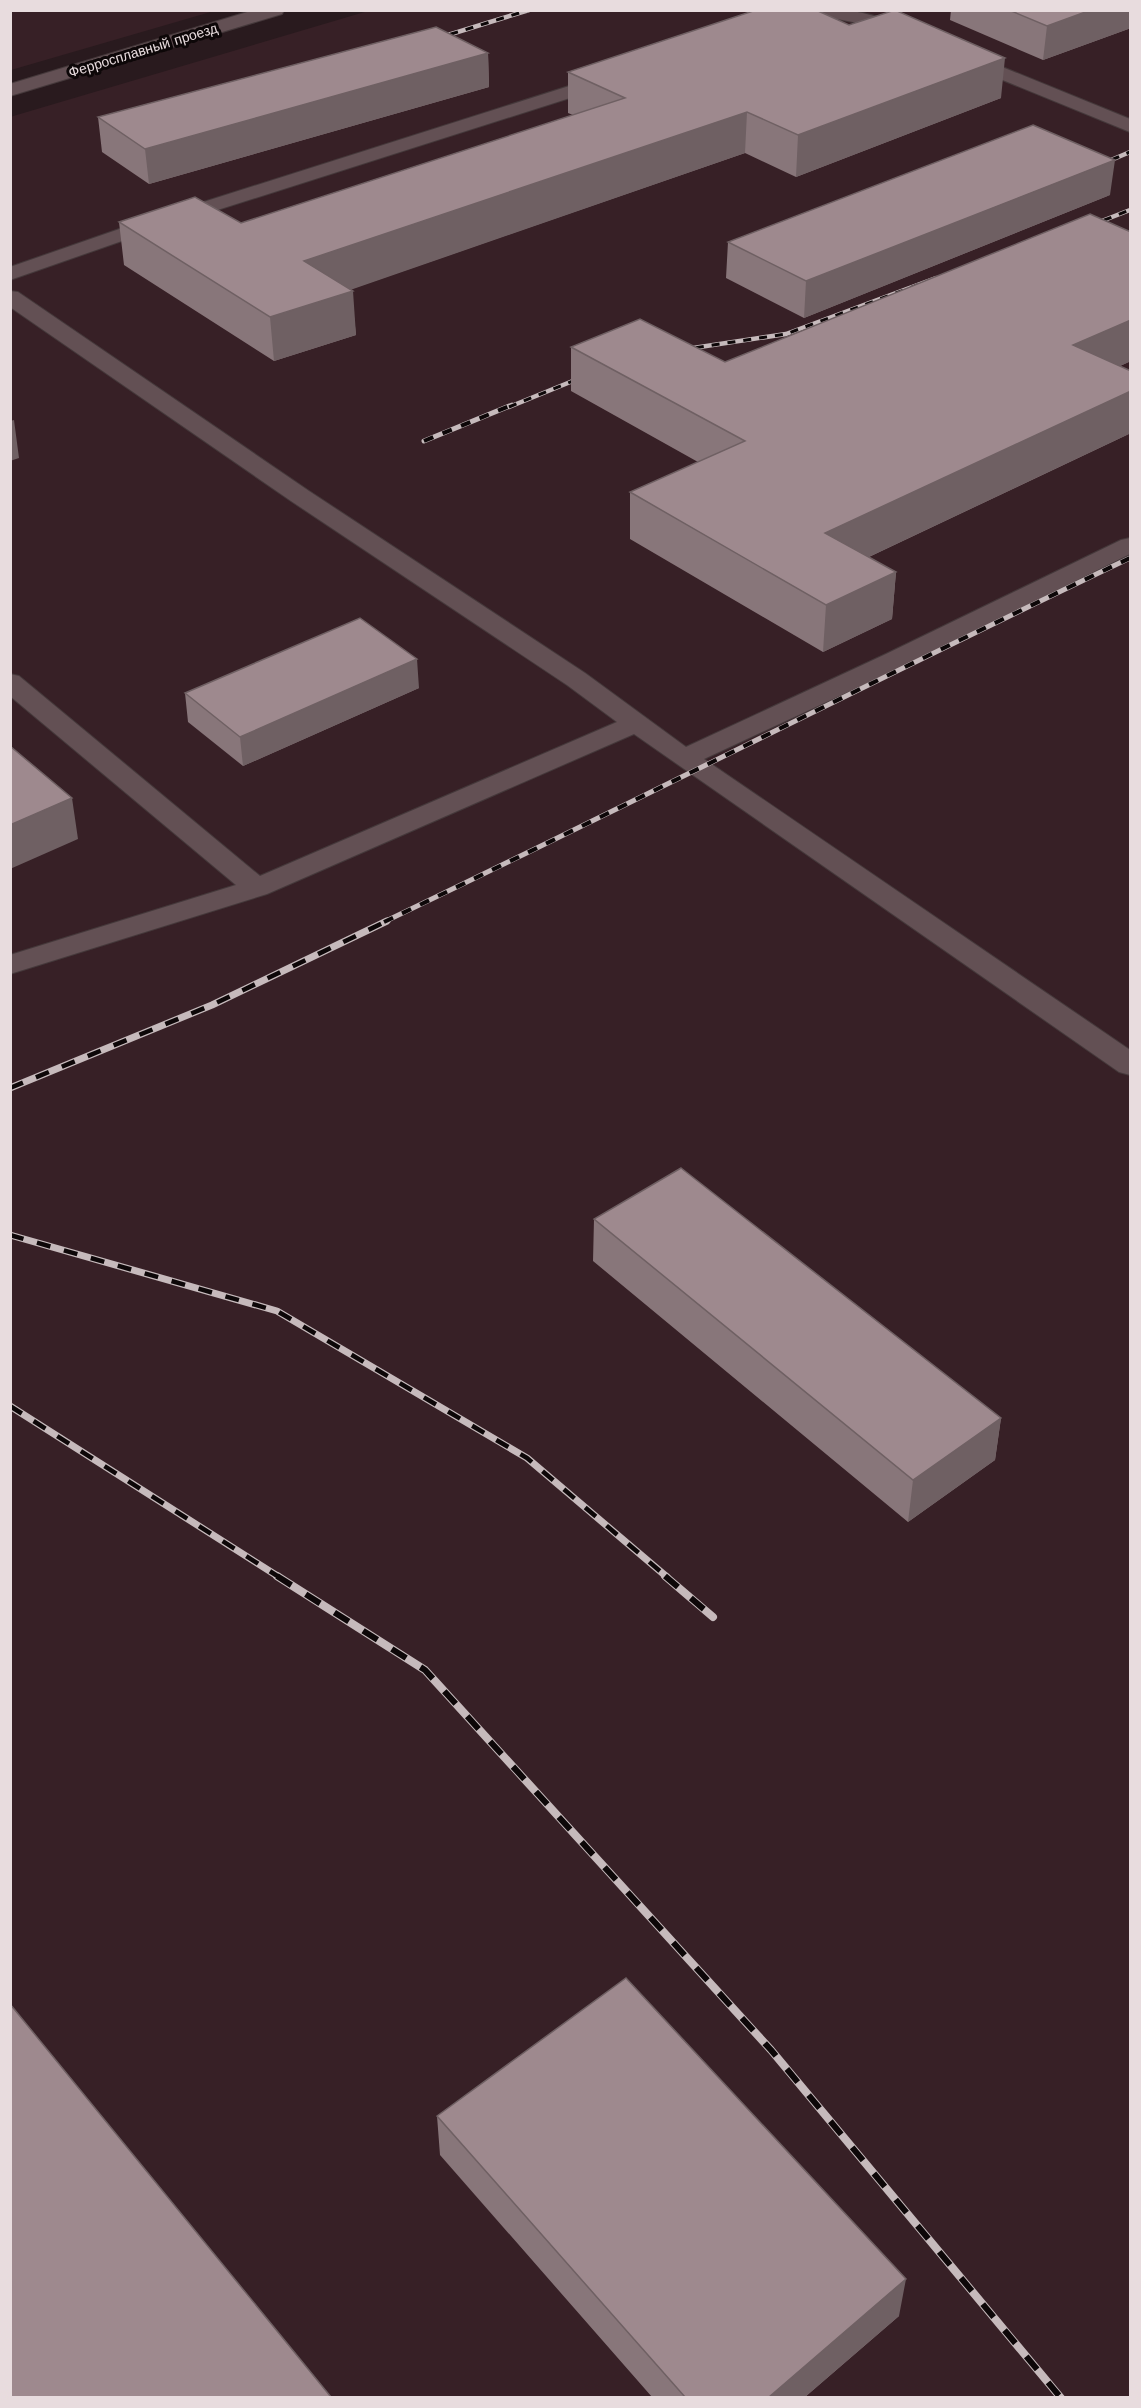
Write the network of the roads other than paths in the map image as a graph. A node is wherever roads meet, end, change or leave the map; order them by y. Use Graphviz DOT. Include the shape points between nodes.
graph roads {
  1 [pos="275,10"];
  2 [pos="809,12"];
  3 [pos="847,12"];
  4 [pos="633,71"];
  5 [pos="10,90"];
  6 [pos="1131,126"];
  7 [pos="10,274"];
  8 [pos="10,297"];
  9 [pos="1131,545"];
  10 [pos="10,682"];
  11 [pos="637,723"];
  12 [pos="684,758"];
  13 [pos="257,888"];
  14 [pos="10,965"];
  15 [pos="1131,1065"];
  1 -- 5 [label="street, Ферросплавный проезд"];
  2 -- 3 [label="street"];
  3 -- 6 [label="street"];
  4 -- 7 [label="street" via="135,230"];
  8 -- 11 [label="street"];
  9 -- 12 [label="street"];
  10 -- 13 [label="street"];
  11 -- 12 [label="street"];
  11 -- 13 [label="street"];
  12 -- 15 [label="street"];
  13 -- 14 [label="street"];
}
